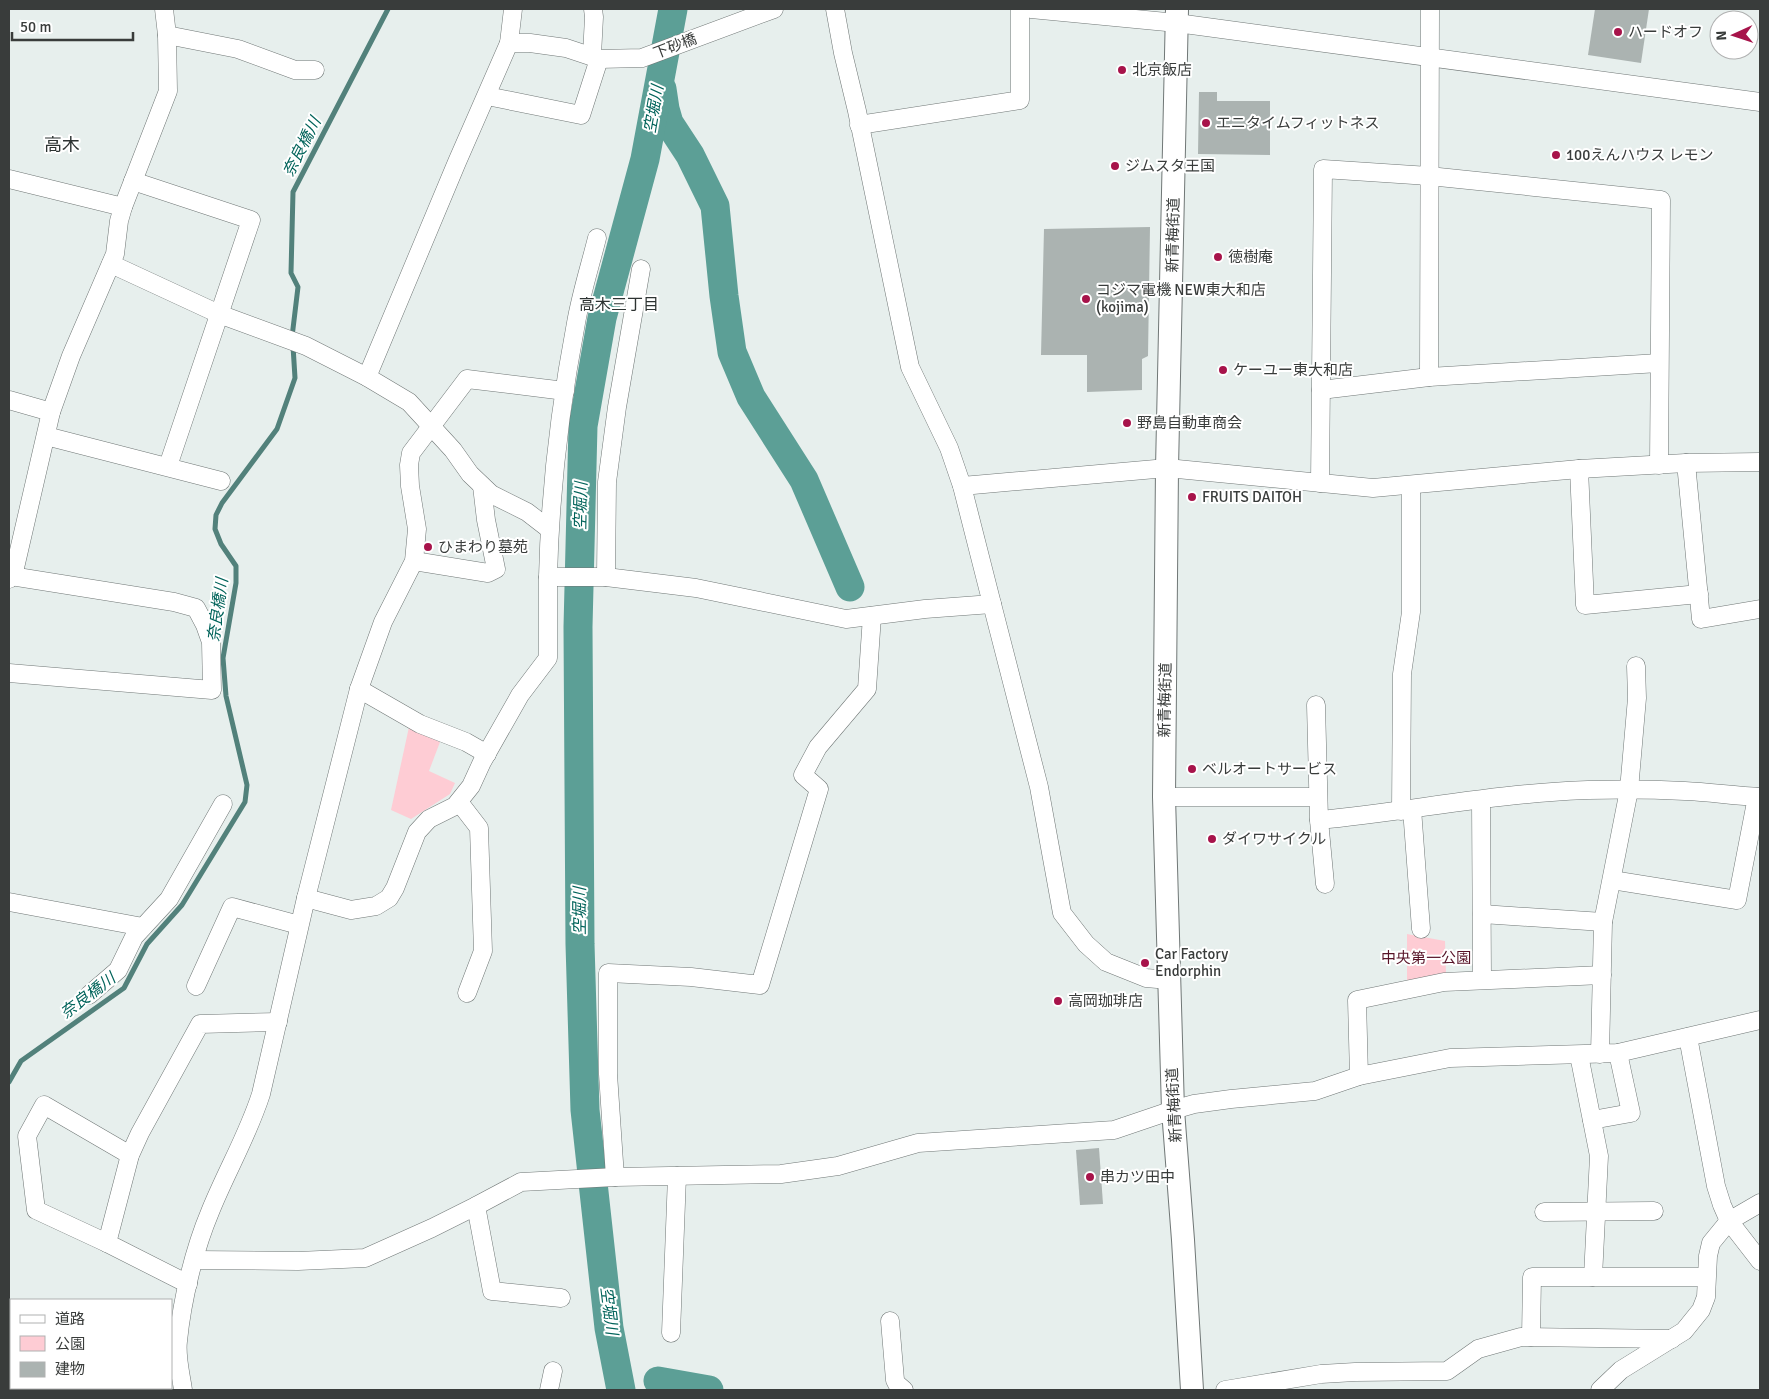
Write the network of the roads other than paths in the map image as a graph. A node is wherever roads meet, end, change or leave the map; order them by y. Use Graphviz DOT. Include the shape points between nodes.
graph roads {
  1 [pos="164,9"];
  2 [pos="513,9"];
  3 [pos="593,9"];
  4 [pos="774,9"];
  5 [pos="835,9"];
  6 [pos="1020,9"];
  7 [pos="1032,9"];
  8 [pos="1430,9"];
  9 [pos="1177,16"];
  10 [pos="168,35"];
  11 [pos="510,43"];
  12 [pos="596,57"];
  13 [pos="1430,57"];
  14 [pos="315,70"];
  15 [pos="487,96"];
  16 [pos="1760,102"];
  17 [pos="860,125"];
  18 [pos="1429,176"];
  19 [pos="9,180"];
  20 [pos="133,181"];
  21 [pos="123,207"];
  22 [pos="598,238"];
  23 [pos="111,264"];
  24 [pos="641,270"];
  25 [pos="219,314"];
  26 [pos="1659,362"];
  27 [pos="367,377"];
  28 [pos="1429,377"];
  29 [pos="1321,390"];
  30 [pos="565,392"];
  31 [pos="9,400"];
  32 [pos="51,412"];
  33 [pos="432,424"];
  34 [pos="46,436"];
  35 [pos="1686,464"];
  36 [pos="1659,465"];
  37 [pos="168,466"];
  38 [pos="1167,468"];
  39 [pos="1760,468"];
  40 [pos="1579,469"];
  41 [pos="221,481"];
  42 [pos="1320,483"];
  43 [pos="1411,485"];
  44 [pos="482,486"];
  45 [pos="962,486"];
  46 [pos="549,530"];
  47 [pos="414,561"];
  48 [pos="603,577"];
  49 [pos="10,578"];
  50 [pos="552,578"];
  51 [pos="1698,594"];
  52 [pos="992,604"];
  53 [pos="1760,609"];
  54 [pos="872,616"];
  55 [pos="1636,666"];
  56 [pos="9,674"];
  57 [pos="359,689"];
  58 [pos="1316,705"];
  59 [pos="486,754"];
  60 [pos="1629,790"];
  61 [pos="1164,797"];
  62 [pos="1317,797"];
  63 [pos="1759,797"];
  64 [pos="1481,800"];
  65 [pos="458,802"];
  66 [pos="223,804"];
  67 [pos="1407,810"];
  68 [pos="1319,820"];
  69 [pos="1612,880"];
  70 [pos="1325,884"];
  71 [pos="306,898"];
  72 [pos="9,902"];
  73 [pos="1482,914"];
  74 [pos="1603,922"];
  75 [pos="299,925"];
  76 [pos="143,927"];
  77 [pos="1421,929"];
  78 [pos="1602,975"];
  79 [pos="1482,979"];
  80 [pos="1169,980"];
  81 [pos="196,986"];
  82 [pos="467,993"];
  83 [pos="89,995"];
  84 [pos="1760,1020"];
  85 [pos="278,1022"];
  86 [pos="1688,1037"];
  87 [pos="1618,1053"];
  88 [pos="1600,1054"];
  89 [pos="1579,1055"];
  90 [pos="1359,1076"];
  91 [pos="1173,1110"];
  92 [pos="1592,1120"];
  93 [pos="130,1155"];
  94 [pos="677,1176"];
  95 [pos="612,1177"];
  96 [pos="1760,1203"];
  97 [pos="476,1206"];
  98 [pos="1596,1211"];
  99 [pos="1544,1212"];
  100 [pos="1654,1212"];
  101 [pos="1729,1221"];
  102 [pos="107,1243"];
  103 [pos="195,1260"];
  104 [pos="1760,1261"];
  105 [pos="1593,1277"];
  106 [pos="1706,1277"];
  107 [pos="188,1284"];
  108 [pos="561,1298"];
  109 [pos="890,1321"];
  110 [pos="671,1334"];
  111 [pos="1531,1338"];
  112 [pos="1672,1339"];
  113 [pos="553,1371"];
  114 [pos="183,1390"];
  115 [pos="549,1390"];
  116 [pos="904,1390"];
  117 [pos="1192,1390"];
  118 [pos="1225,1390"];
  119 [pos="1600,1390"];
  1 -- 10 [label="street"];
  2 -- 11 [label="street"];
  3 -- 12 [label="street"];
  4 -- 12 [label="street, 下砂橋" via="642,58"];
  5 -- 17 [label="street"];
  6 -- 17 [label="street" via="1020,100"];
  7 -- 9 [label="street"];
  8 -- 13 [label="street"];
  9 -- 13 [label="street"];
  9 -- 38 [label="main road, 新青梅街道"];
  10 -- 14 [label="street" via="238,49 295,70"];
  10 -- 20 [label="street" via="168,91"];
  11 -- 12 [label="street, 下砂橋" via="548,45"];
  11 -- 15 [label="street"];
  12 -- 15 [label="street" via="581,114"];
  13 -- 16 [label="street"];
  13 -- 18 [label="street"];
  15 -- 27 [label="street"];
  17 -- 45 [label="street" via="910,367 949,448"];
  18 -- 26 [label="street" via="1661,200"];
  18 -- 28 [label="street"];
  18 -- 29 [label="street" via="1323,168"];
  19 -- 21 [label="street"];
  20 -- 21 [label="street"];
  20 -- 25 [label="street" via="251,220"];
  21 -- 23 [label="street"];
  22 -- 30 [label="street" via="576,322"];
  23 -- 25 [label="street"];
  23 -- 32 [label="street" via="71,356"];
  24 -- 48 [label="street" via="607,482"];
  25 -- 27 [label="street" via="303,345"];
  25 -- 37 [label="street"];
  26 -- 28 [label="street"];
  26 -- 36 [label="street"];
  27 -- 33 [label="street" via="410,402"];
  28 -- 29 [label="street"];
  29 -- 42 [label="street"];
  30 -- 33 [label="street" via="467,379"];
  30 -- 46 [label="street"];
  31 -- 32 [label="street"];
  32 -- 34 [label="street"];
  33 -- 44 [label="street"];
  33 -- 47 [label="street" via="411,453 409,466 417,529"];
  34 -- 37 [label="street"];
  34 -- 49 [label="street"];
  35 -- 36 [label="street"];
  35 -- 39 [label="street"];
  35 -- 51 [label="street"];
  36 -- 40 [label="street"];
  37 -- 41 [label="street"];
  38 -- 42 [label="street"];
  38 -- 45 [label="street"];
  38 -- 61 [label="main road, 新青梅街道"];
  40 -- 43 [label="street"];
  40 -- 51 [label="street" via="1585,605"];
  42 -- 43 [label="street" via="1373,488"];
  43 -- 67 [label="street" via="1411,612 1402,674"];
  44 -- 46 [label="street" via="527,512"];
  44 -- 47 [label="street" via="496,568 488,572"];
  45 -- 52 [label="street"];
  46 -- 50 [label="street"];
  47 -- 57 [label="street" via="383,622"];
  48 -- 50 [label="street"];
  48 -- 54 [label="street" via="696,588 846,619"];
  49 -- 56 [label="street" via="196,608 211,642 212,690"];
  50 -- 59 [label="street" via="548,658 520,695"];
  51 -- 53 [label="street" via="1701,619"];
  52 -- 54 [label="street"];
  52 -- 80 [label="street" via="1039,787 1062,912 1086,944 1106,962 1146,978"];
  54 -- 95 [label="street" via="867,689 818,747 803,775 819,788 760,985 691,977 608,973"];
  55 -- 60 [label="street" via="1637,698"];
  57 -- 59 [label="street" via="420,724 466,742"];
  57 -- 71 [label="street"];
  58 -- 62 [label="street"];
  59 -- 65 [label="street" via="471,786"];
  60 -- 63 [label="street"];
  60 -- 64 [label="street" via="1554,792"];
  60 -- 69 [label="street"];
  61 -- 62 [label="street"];
  61 -- 80 [label="main road, 新青梅街道"];
  62 -- 68 [label="street"];
  63 -- 69 [label="street" via="1737,900"];
  64 -- 67 [label="street"];
  64 -- 73 [label="street"];
  65 -- 71 [label="street" via="429,819 417,832 389,898 376,906 351,910"];
  65 -- 82 [label="street" via="478,828 483,951"];
  66 -- 76 [label="street" via="169,898"];
  67 -- 68 [label="street"];
  67 -- 77 [label="street"];
  68 -- 70 [label="street"];
  69 -- 74 [label="street"];
  71 -- 75 [label="street"];
  72 -- 76 [label="street"];
  73 -- 74 [label="street"];
  73 -- 79 [label="street"];
  74 -- 78 [label="street"];
  75 -- 81 [label="street" via="232,907"];
  75 -- 85 [label="street"];
  76 -- 83 [label="street" via="134,937 118,970"];
  78 -- 79 [label="street"];
  78 -- 88 [label="street"];
  79 -- 90 [label="street" via="1444,982 1357,1000"];
  80 -- 91 [label="main road, 新青梅街道"];
  84 -- 86 [label="street"];
  85 -- 93 [label="street" via="200,1024"];
  85 -- 103 [label="street" via="253,1118 210,1212"];
  86 -- 87 [label="street"];
  86 -- 101 [label="street" via="1716,1186"];
  87 -- 88 [label="street"];
  87 -- 92 [label="street" via="1631,1113"];
  88 -- 89 [label="street"];
  89 -- 90 [label="street" via="1450,1058"];
  89 -- 92 [label="street"];
  90 -- 91 [label="street" via="1315,1091 1231,1099"];
  91 -- 94 [label="street" via="1114,1130 918,1143 838,1166 781,1174"];
  91 -- 117 [label="main road, 新青梅街道"];
  92 -- 98 [label="street" via="1599,1156"];
  93 -- 102 [label="street"];
  93 -- 102 [label="street" via="44,1105 28,1136 36,1210"];
  94 -- 95 [label="street"];
  94 -- 110 [label="street"];
  95 -- 97 [label="street" via="520,1182"];
  96 -- 101 [label="street"];
  97 -- 103 [label="street" via="365,1258"];
  97 -- 108 [label="street" via="492,1291"];
  98 -- 99 [label="street"];
  98 -- 100 [label="street"];
  98 -- 105 [label="street"];
  101 -- 104 [label="street"];
  101 -- 106 [label="street" via="1711,1243"];
  102 -- 107 [label="street"];
  103 -- 107 [label="street"];
  105 -- 106 [label="street"];
  105 -- 111 [label="street" via="1532,1277"];
  106 -- 112 [label="street" via="1706,1298 1701,1310 1684,1331"];
  107 -- 114 [label="street" via="178,1343"];
  109 -- 116 [label="street" via="895,1380"];
  111 -- 112 [label="street"];
  111 -- 118 [label="street" via="1521,1337 1478,1350 1447,1371 1320,1374"];
  112 -- 119 [label="street" via="1621,1370"];
  113 -- 115 [label="street"];
}
